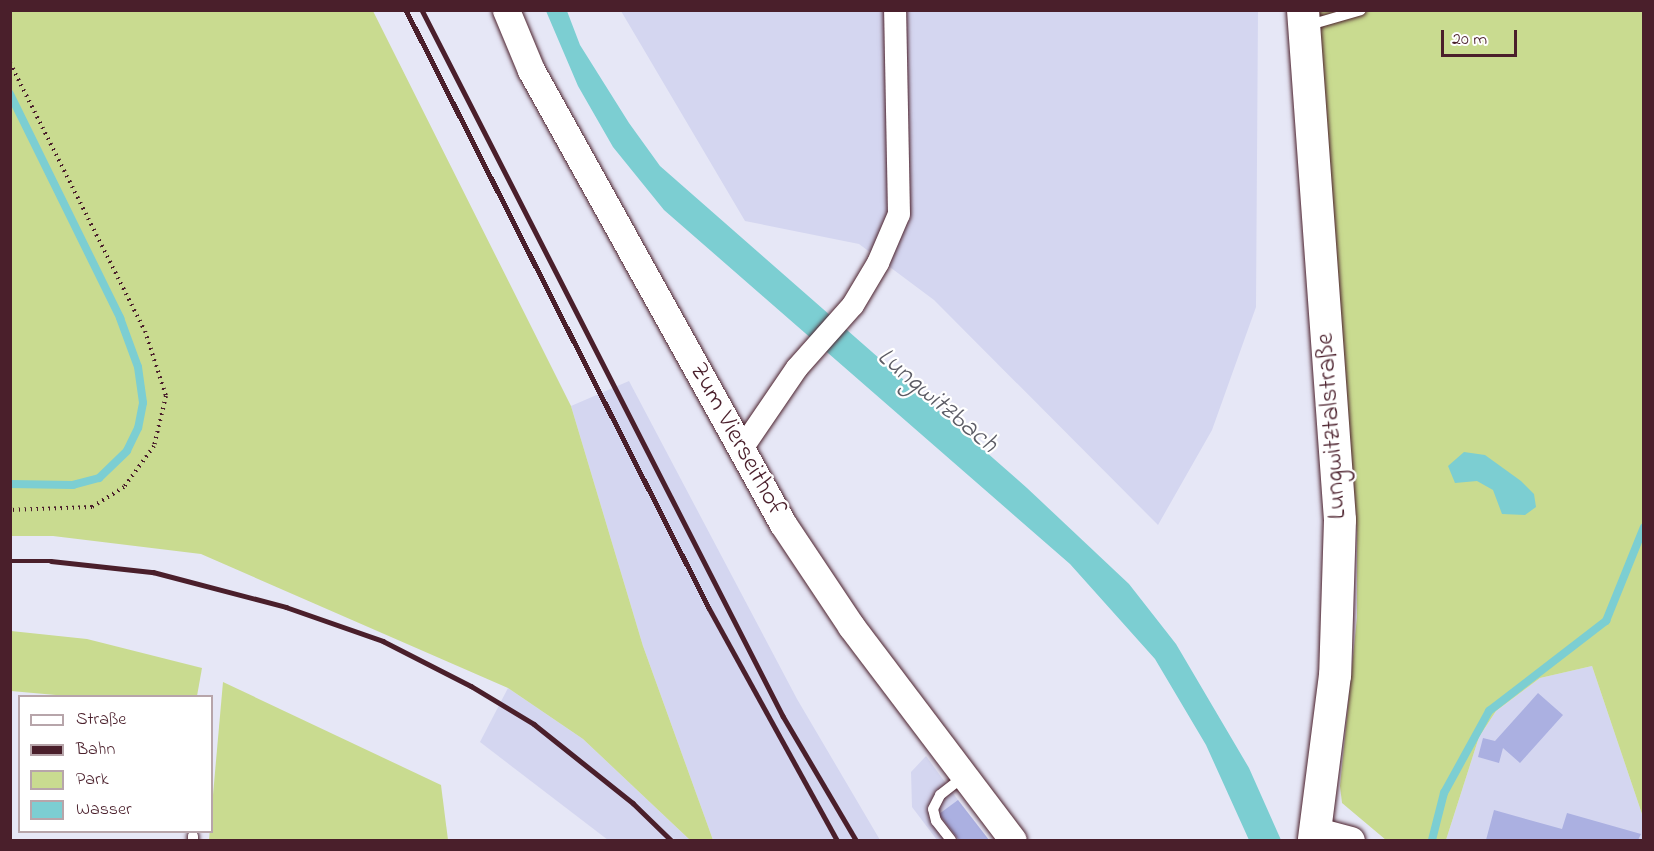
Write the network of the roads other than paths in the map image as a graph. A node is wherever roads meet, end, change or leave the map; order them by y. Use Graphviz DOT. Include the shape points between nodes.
graph roads {
  1 [pos="506,10"];
  2 [pos="895,10"];
  3 [pos="1361,10"];
  4 [pos="1303,18"];
  5 [pos="741,450"];
  6 [pos="964,776"];
  7 [pos="1315,836"];
  8 [pos="951,840"];
  9 [pos="1013,840"];
  10 [pos="1351,840"];
  1 -- 5 [label="street, Zum Vierseithof" via="531,70"];
  2 -- 5 [label="street" via="899,214 878,263 853,305 797,368"];
  3 -- 4 [label="lane"];
  4 -- 7 [label="main road, Lungwitztalstraße" via="1340,520 1335,675"];
  5 -- 6 [label="street, Zum Vierseithof" via="783,524 851,626"];
  6 -- 8 [label="lane" via="940,795 933,809 936,821"];
  6 -- 9 [label="street, Zum Vierseithof"];
  7 -- 10 [label="street"];
}
